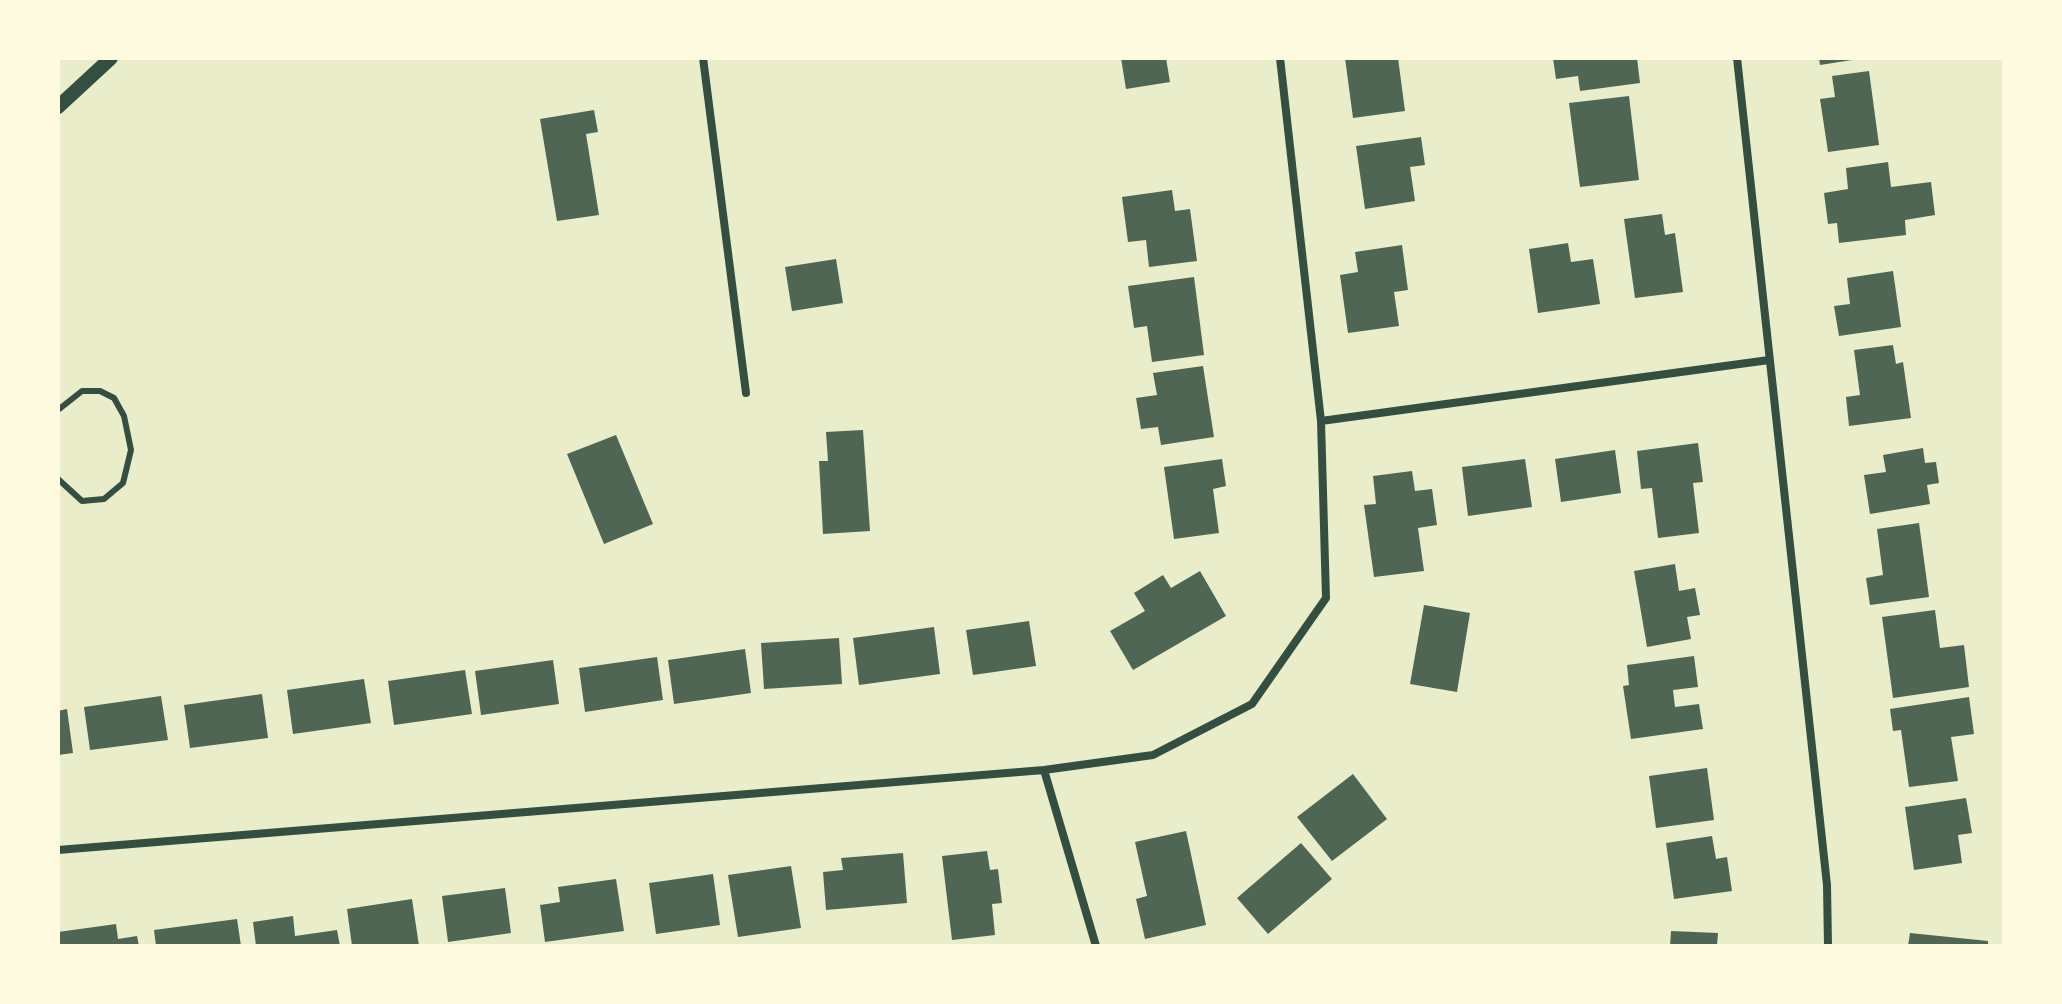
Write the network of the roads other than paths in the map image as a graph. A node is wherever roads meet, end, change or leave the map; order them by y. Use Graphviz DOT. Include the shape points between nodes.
graph roads {
  1 [pos="111,58"];
  2 [pos="703,58"];
  3 [pos="1280,58"];
  4 [pos="1737,58"];
  5 [pos="58,107"];
  6 [pos="1769,360"];
  7 [pos="746,393"];
  8 [pos="58,410"];
  9 [pos="1321,421"];
  10 [pos="58,479"];
  11 [pos="1044,770"];
  12 [pos="58,850"];
  13 [pos="1096,946"];
  14 [pos="1828,946"];
  1 -- 5 [label="street"];
  2 -- 7 [label="street"];
  3 -- 9 [label="street"];
  4 -- 6 [label="street"];
  6 -- 9 [label="street"];
  6 -- 14 [label="street" via="1827,885"];
  8 -- 10 [label="lane" via="82,391 114,398 131,450 123,483 104,499 82,501"];
  9 -- 11 [label="street" via="1326,598 1252,704 1153,755"];
  11 -- 12 [label="street"];
  11 -- 13 [label="street"];
}
